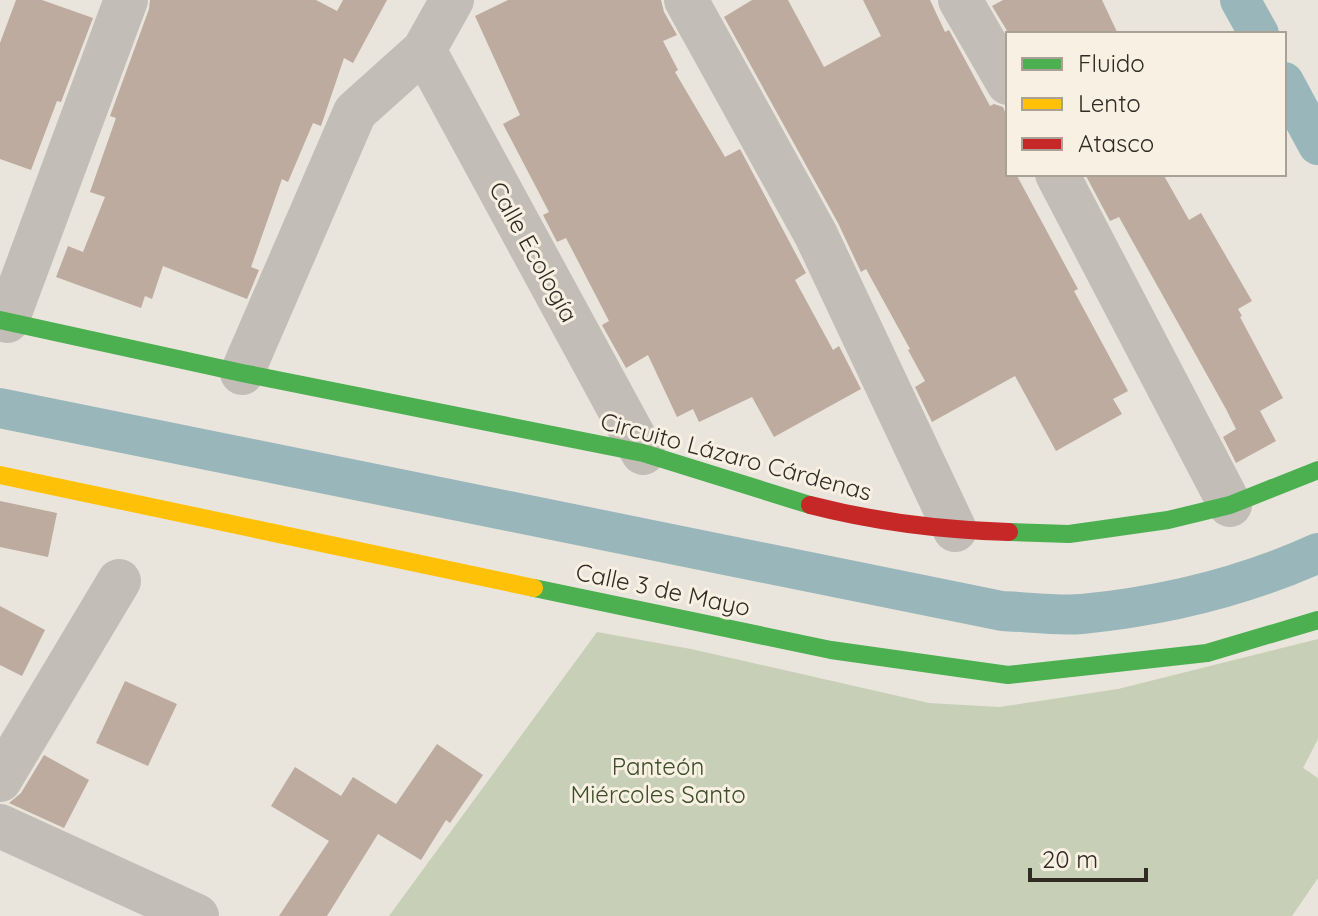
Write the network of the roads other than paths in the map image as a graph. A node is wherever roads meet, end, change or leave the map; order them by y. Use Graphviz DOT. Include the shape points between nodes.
graph roads {
  1 [pos="126,0"];
  2 [pos="452,0"];
  3 [pos="686,0"];
  4 [pos="960,0"];
  5 [pos="424,50"];
  6 [pos="1006,80"];
  7 [pos="1058,176"];
  8 [pos="4,320"];
  9 [pos="242,373"];
  10 [pos="643,453"];
  11 [pos="1318,470"];
  12 [pos="0,475"];
  13 [pos="1230,505"];
  14 [pos="955,530"];
  15 [pos="119,581"];
  16 [pos="1318,620"];
  17 [pos="0,780"];
  18 [pos="0,826"];
  19 [pos="197,916"];
  1 -- 8 [label="street"];
  2 -- 5 [label="street"];
  3 -- 14 [label="street" via="816,235"];
  4 -- 6 [label="street"];
  5 -- 9 [label="street" via="355,112"];
  5 -- 10 [label="street, Calle Ecología"];
  7 -- 13 [label="street"];
  8 -- 9 [label="main road, Circuito Lázaro Cárdenas"];
  9 -- 10 [label="main road, Circuito Lázaro Cárdenas"];
  10 -- 14 [label="main road, Circuito Lázaro Cárdenas" via="853,516"];
  11 -- 13 [label="main road, Circuito Lázaro Cárdenas"];
  12 -- 16 [label="main road, Calle 3 de Mayo" via="831,650 1008,675 1207,653"];
  13 -- 14 [label="main road, Circuito Lázaro Cárdenas" via="1069,534"];
  15 -- 17 [label="street"];
  18 -- 19 [label="street"];
}
